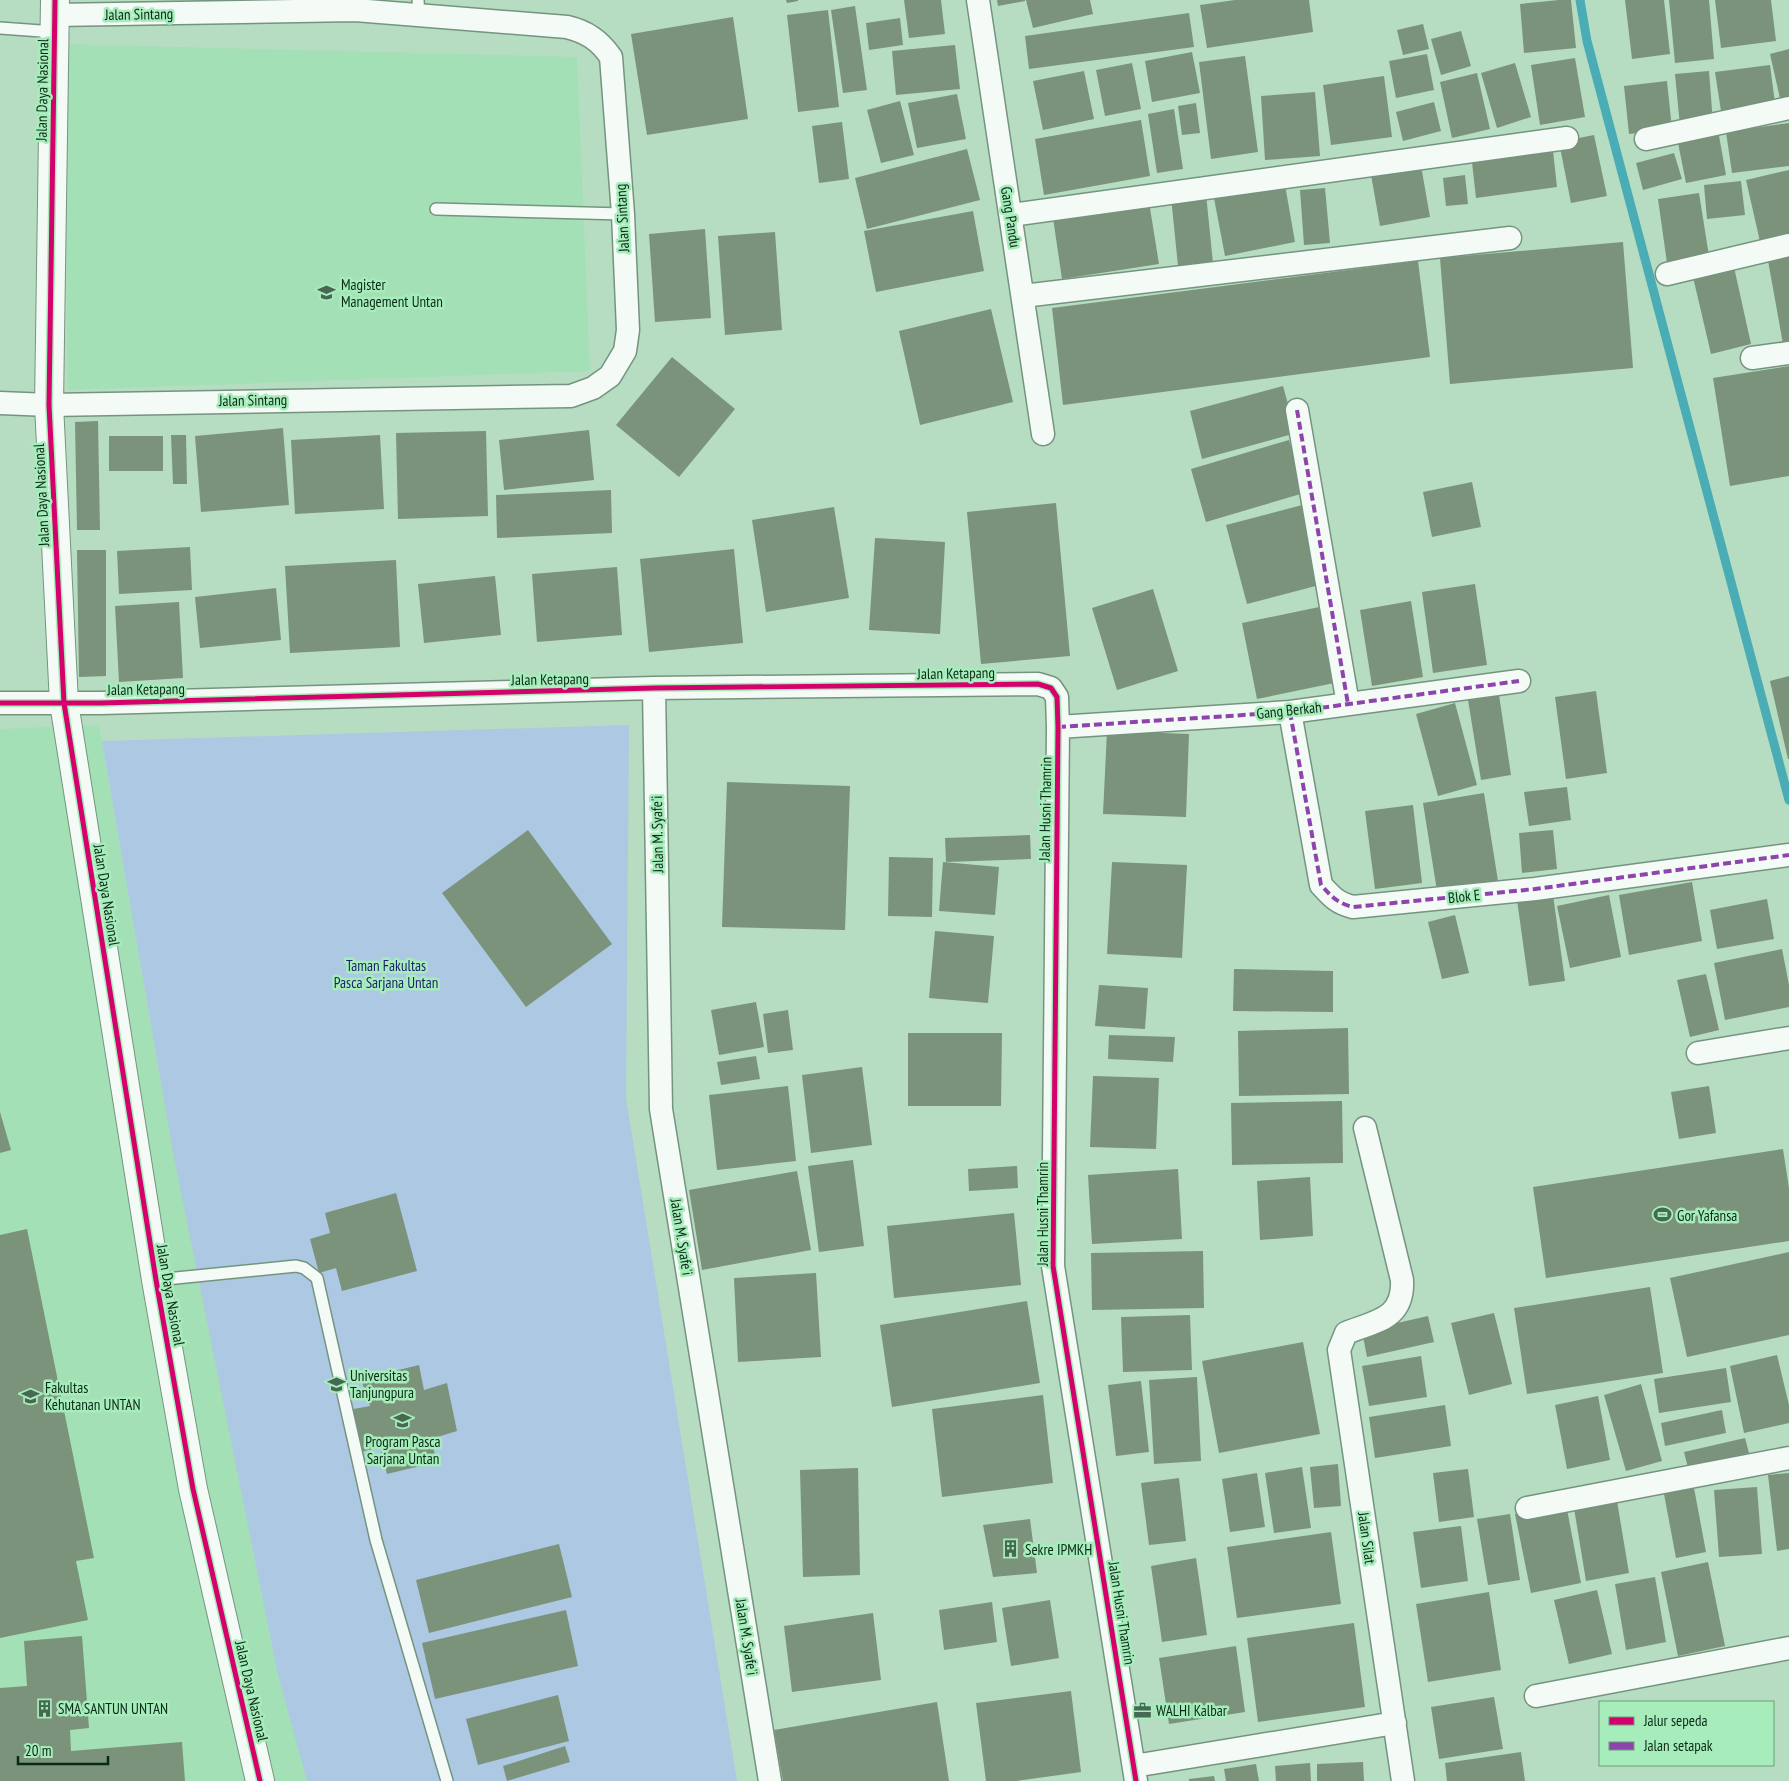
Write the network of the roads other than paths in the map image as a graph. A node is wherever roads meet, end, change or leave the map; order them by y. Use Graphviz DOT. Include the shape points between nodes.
graph roads {
  1 [pos="978,0"];
  2 [pos="418,8"];
  3 [pos="55,16"];
  4 [pos="0,28"];
  5 [pos="1789,108"];
  6 [pos="1567,138"];
  7 [pos="1646,139"];
  8 [pos="436,209"];
  9 [pos="623,214"];
  10 [pos="1011,215"];
  11 [pos="1510,238"];
  12 [pos="1789,245"];
  13 [pos="1667,274"];
  14 [pos="1023,296"];
  15 [pos="1789,353"];
  16 [pos="1752,358"];
  17 [pos="0,403"];
  18 [pos="49,405"];
  19 [pos="1297,410"];
  20 [pos="1043,434"];
  21 [pos="1519,681"];
  22 [pos="1038,684"];
  23 [pos="654,688"];
  24 [pos="0,703"];
  25 [pos="64,703"];
  26 [pos="1348,704"];
  27 [pos="1290,712"];
  28 [pos="1058,727"];
  29 [pos="1787,855"];
  30 [pos="1789,1038"];
  31 [pos="1698,1053"];
  32 [pos="1366,1128"];
  33 [pos="156,1280"];
  34 [pos="1789,1458"];
  35 [pos="1527,1508"];
  36 [pos="1789,1648"];
  37 [pos="1536,1696"];
  38 [pos="1395,1723"];
  39 [pos="1135,1774"];
  40 [pos="260,1781"];
  41 [pos="446,1781"];
  42 [pos="770,1781"];
  43 [pos="1403,1781"];
  1 -- 10 [label="street, Gang Pandu"];
  2 -- 3 [label="street, Jalan Sintang"];
  2 -- 9 [label="street, Jalan Sintang" via="567,27 582,31 603,46 611,57"];
  3 -- 4 [label="lane"];
  3 -- 18 [label="street, Jalan Daya Nasional"];
  5 -- 7 [label="street"];
  6 -- 10 [label="street"];
  8 -- 9 [label="lane"];
  9 -- 18 [label="street, Jalan Sintang" via="628,330 625,351 610,376 593,388 571,396"];
  10 -- 14 [label="street, Gang Pandu"];
  11 -- 14 [label="street"];
  12 -- 13 [label="street"];
  14 -- 20 [label="street, Gang Pandu"];
  15 -- 16 [label="street"];
  17 -- 18 [label="street, Jalan Sintang"];
  18 -- 25 [label="street, Jalan Daya Nasional"];
  19 -- 26 [label="street"];
  21 -- 26 [label="street, Gang Berkah"];
  22 -- 23 [label="street, Jalan Ketapang"];
  22 -- 28 [label="street, Jalan Husni Thamrin" via="1055,691"];
  23 -- 25 [label="street, Jalan Ketapang"];
  23 -- 42 [label="street, Jalan M. Syafe'i" via="661,1109"];
  24 -- 25 [label="street, Jalan Ketapang"];
  25 -- 33 [label="street, Jalan Daya Nasional"];
  26 -- 27 [label="street, Gang Berkah"];
  27 -- 28 [label="street, Gang Berkah"];
  27 -- 29 [label="street, Blok E" via="1321,885 1340,904 1353,908 1535,889"];
  28 -- 39 [label="street, Jalan Husni Thamrin" via="1053,1266"];
  30 -- 31 [label="street"];
  32 -- 38 [label="street, Jalan Silat" via="1403,1294 1392,1314 1346,1334 1339,1350"];
  33 -- 40 [label="street, Jalan Daya Nasional" via="193,1489"];
  33 -- 41 [label="lane" via="296,1266 317,1278 376,1540"];
  34 -- 35 [label="street"];
  36 -- 37 [label="street"];
  38 -- 39 [label="street"];
  38 -- 43 [label="street, Jalan Silat"];
}
